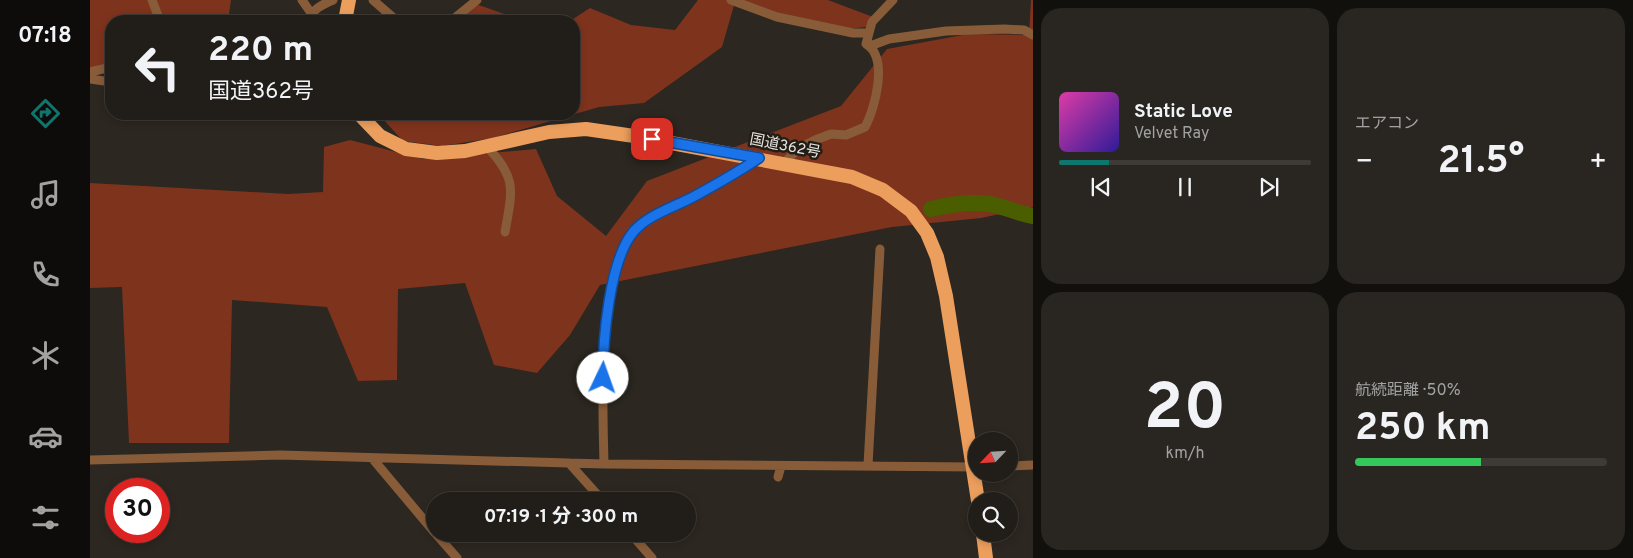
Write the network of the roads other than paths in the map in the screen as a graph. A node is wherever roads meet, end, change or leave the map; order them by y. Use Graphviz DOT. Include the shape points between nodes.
graph roads {
  1 [pos="152,0"];
  2 [pos="302,0"];
  3 [pos="333,0"];
  4 [pos="349,0"];
  5 [pos="373,0"];
  6 [pos="477,0"];
  7 [pos="731,0"];
  8 [pos="893,0"];
  9 [pos="158,15"];
  10 [pos="309,15"];
  11 [pos="312,15"];
  12 [pos="347,15"];
  13 [pos="390,15"];
  14 [pos="458,15"];
  15 [pos="869,33"];
  16 [pos="1033,35"];
  17 [pos="870,46"];
  18 [pos="105,68"];
  19 [pos="90,72"];
  20 [pos="90,79"];
  21 [pos="105,81"];
  22 [pos="365,120"];
  23 [pos="486,146"];
  24 [pos="759,158"];
  25 [pos="784,163"];
  26 [pos="505,232"];
  27 [pos="880,249"];
  28 [pos="968,432"];
  29 [pos="372,458"];
  30 [pos="90,460"];
  31 [pos="569,463"];
  32 [pos="604,464"];
  33 [pos="868,465"];
  34 [pos="1033,465"];
  35 [pos="781,466"];
  36 [pos="1018,466"];
  37 [pos="968,467"];
  38 [pos="778,477"];
  39 [pos="595,492"];
  40 [pos="426,521"];
  41 [pos="443,542"];
  42 [pos="638,542"];
  43 [pos="984,542"];
  44 [pos="456,558"];
  45 [pos="652,558"];
  46 [pos="986,558"];
  1 -- 9 [label="street"];
  2 -- 10 [label="street"];
  3 -- 11 [label="street" via="321,5"];
  4 -- 12 [label="highway"];
  5 -- 13 [label="street"];
  6 -- 14 [label="street"];
  7 -- 15 [label="street" via="777,18 853,33"];
  8 -- 15 [label="street" via="872,22"];
  15 -- 17 [label="street" via="866,44"];
  16 -- 17 [label="street" via="1024,30 946,31"];
  17 -- 25 [label="street" via="878,64 878,84 873,110 865,127 846,135 831,134 815,140"];
  18 -- 19 [label="street"];
  20 -- 21 [label="street"];
  22 -- 23 [label="highway, 国道362号" via="380,136 406,149 436,153"];
  23 -- 24 [label="highway, 国道362号" via="549,132 586,129"];
  23 -- 26 [label="street" via="506,169 511,184"];
  24 -- 25 [label="highway, 国道362号"];
  24 -- 32 [label="street" via="653,217 633,232 626,243 614,277 608,310 603,366"];
  25 -- 28 [label="highway, 国道362号" via="852,177 883,190 911,211 927,233 937,257 946,296"];
  27 -- 33 [label="street"];
  29 -- 30 [label="street" via="280,455"];
  29 -- 31 [label="street"];
  29 -- 40 [label="street"];
  31 -- 32 [label="street"];
  31 -- 39 [label="street"];
  32 -- 35 [label="street"];
  33 -- 35 [label="street"];
  33 -- 37 [label="street"];
  34 -- 36 [label="street"];
  35 -- 38 [label="street"];
  41 -- 44 [label="street"];
  42 -- 45 [label="street"];
  43 -- 46 [label="highway"];
}
